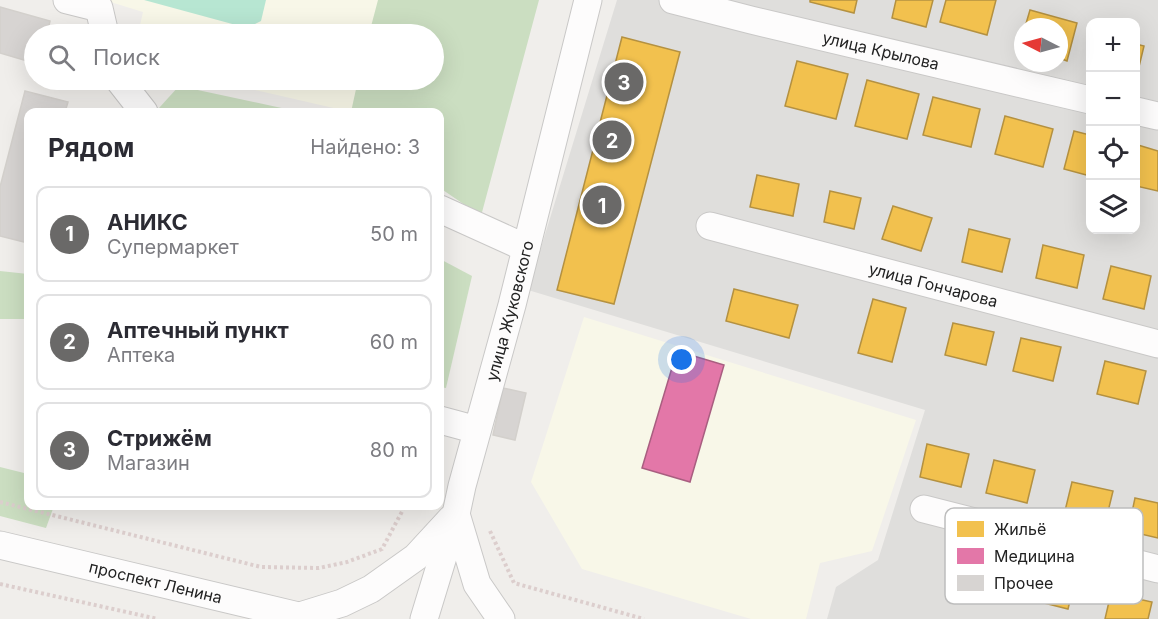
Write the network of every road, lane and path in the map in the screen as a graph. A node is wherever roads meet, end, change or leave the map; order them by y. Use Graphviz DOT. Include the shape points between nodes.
graph roads {
  1 [pos="68,0"];
  2 [pos="588,0"];
  3 [pos="674,0"];
  4 [pos="753,10"];
  5 [pos="103,24"];
  6 [pos="127,90"];
  7 [pos="1086,99"];
  8 [pos="141,108"];
  9 [pos="1140,112"];
  10 [pos="1158,116"];
  11 [pos="444,212"];
  12 [pos="710,226"];
  13 [pos="526,248"];
  14 [pos="1158,344"];
  15 [pos="444,421"];
  16 [pos="477,430"];
  17 [pos="0,502"];
  18 [pos="24,508"];
  19 [pos="924,509"];
  20 [pos="32,510"];
  21 [pos="403,510"];
  22 [pos="456,514"];
  23 [pos="945,514"];
  24 [pos="486,521"];
  25 [pos="0,545"];
  26 [pos="1143,565"];
  27 [pos="1158,569"];
  28 [pos="0,584"];
  29 [pos="305,618"];
  30 [pos="158,619"];
  31 [pos="424,619"];
  32 [pos="501,619"];
  33 [pos="644,619"];
  1 -- 5 [label="street" via="99,8"];
  2 -- 13 [label="street, улица Жуковского"];
  3 -- 4 [label="street, улица Крылова"];
  4 -- 7 [label="street, улица Крылова"];
  6 -- 8 [label="street"];
  9 -- 10 [label="street"];
  11 -- 13 [label="street"];
  12 -- 14 [label="street, улица Гончарова"];
  13 -- 16 [label="street, улица Жуковского"];
  15 -- 16 [label="street"];
  16 -- 22 [label="street, улица Жуковского"];
  17 -- 18 [label="path"];
  19 -- 23 [label="street"];
  20 -- 21 [label="path" via="261,567 319,568 382,549"];
  22 -- 29 [label="street" via="416,557 371,589"];
  22 -- 31 [label="street, улица Жуковского"];
  22 -- 32 [label="street" via="477,584"];
  24 -- 33 [label="path" via="514,583"];
  25 -- 29 [label="street, проспект Ленина"];
  26 -- 27 [label="street"];
  28 -- 30 [label="path"];
}
